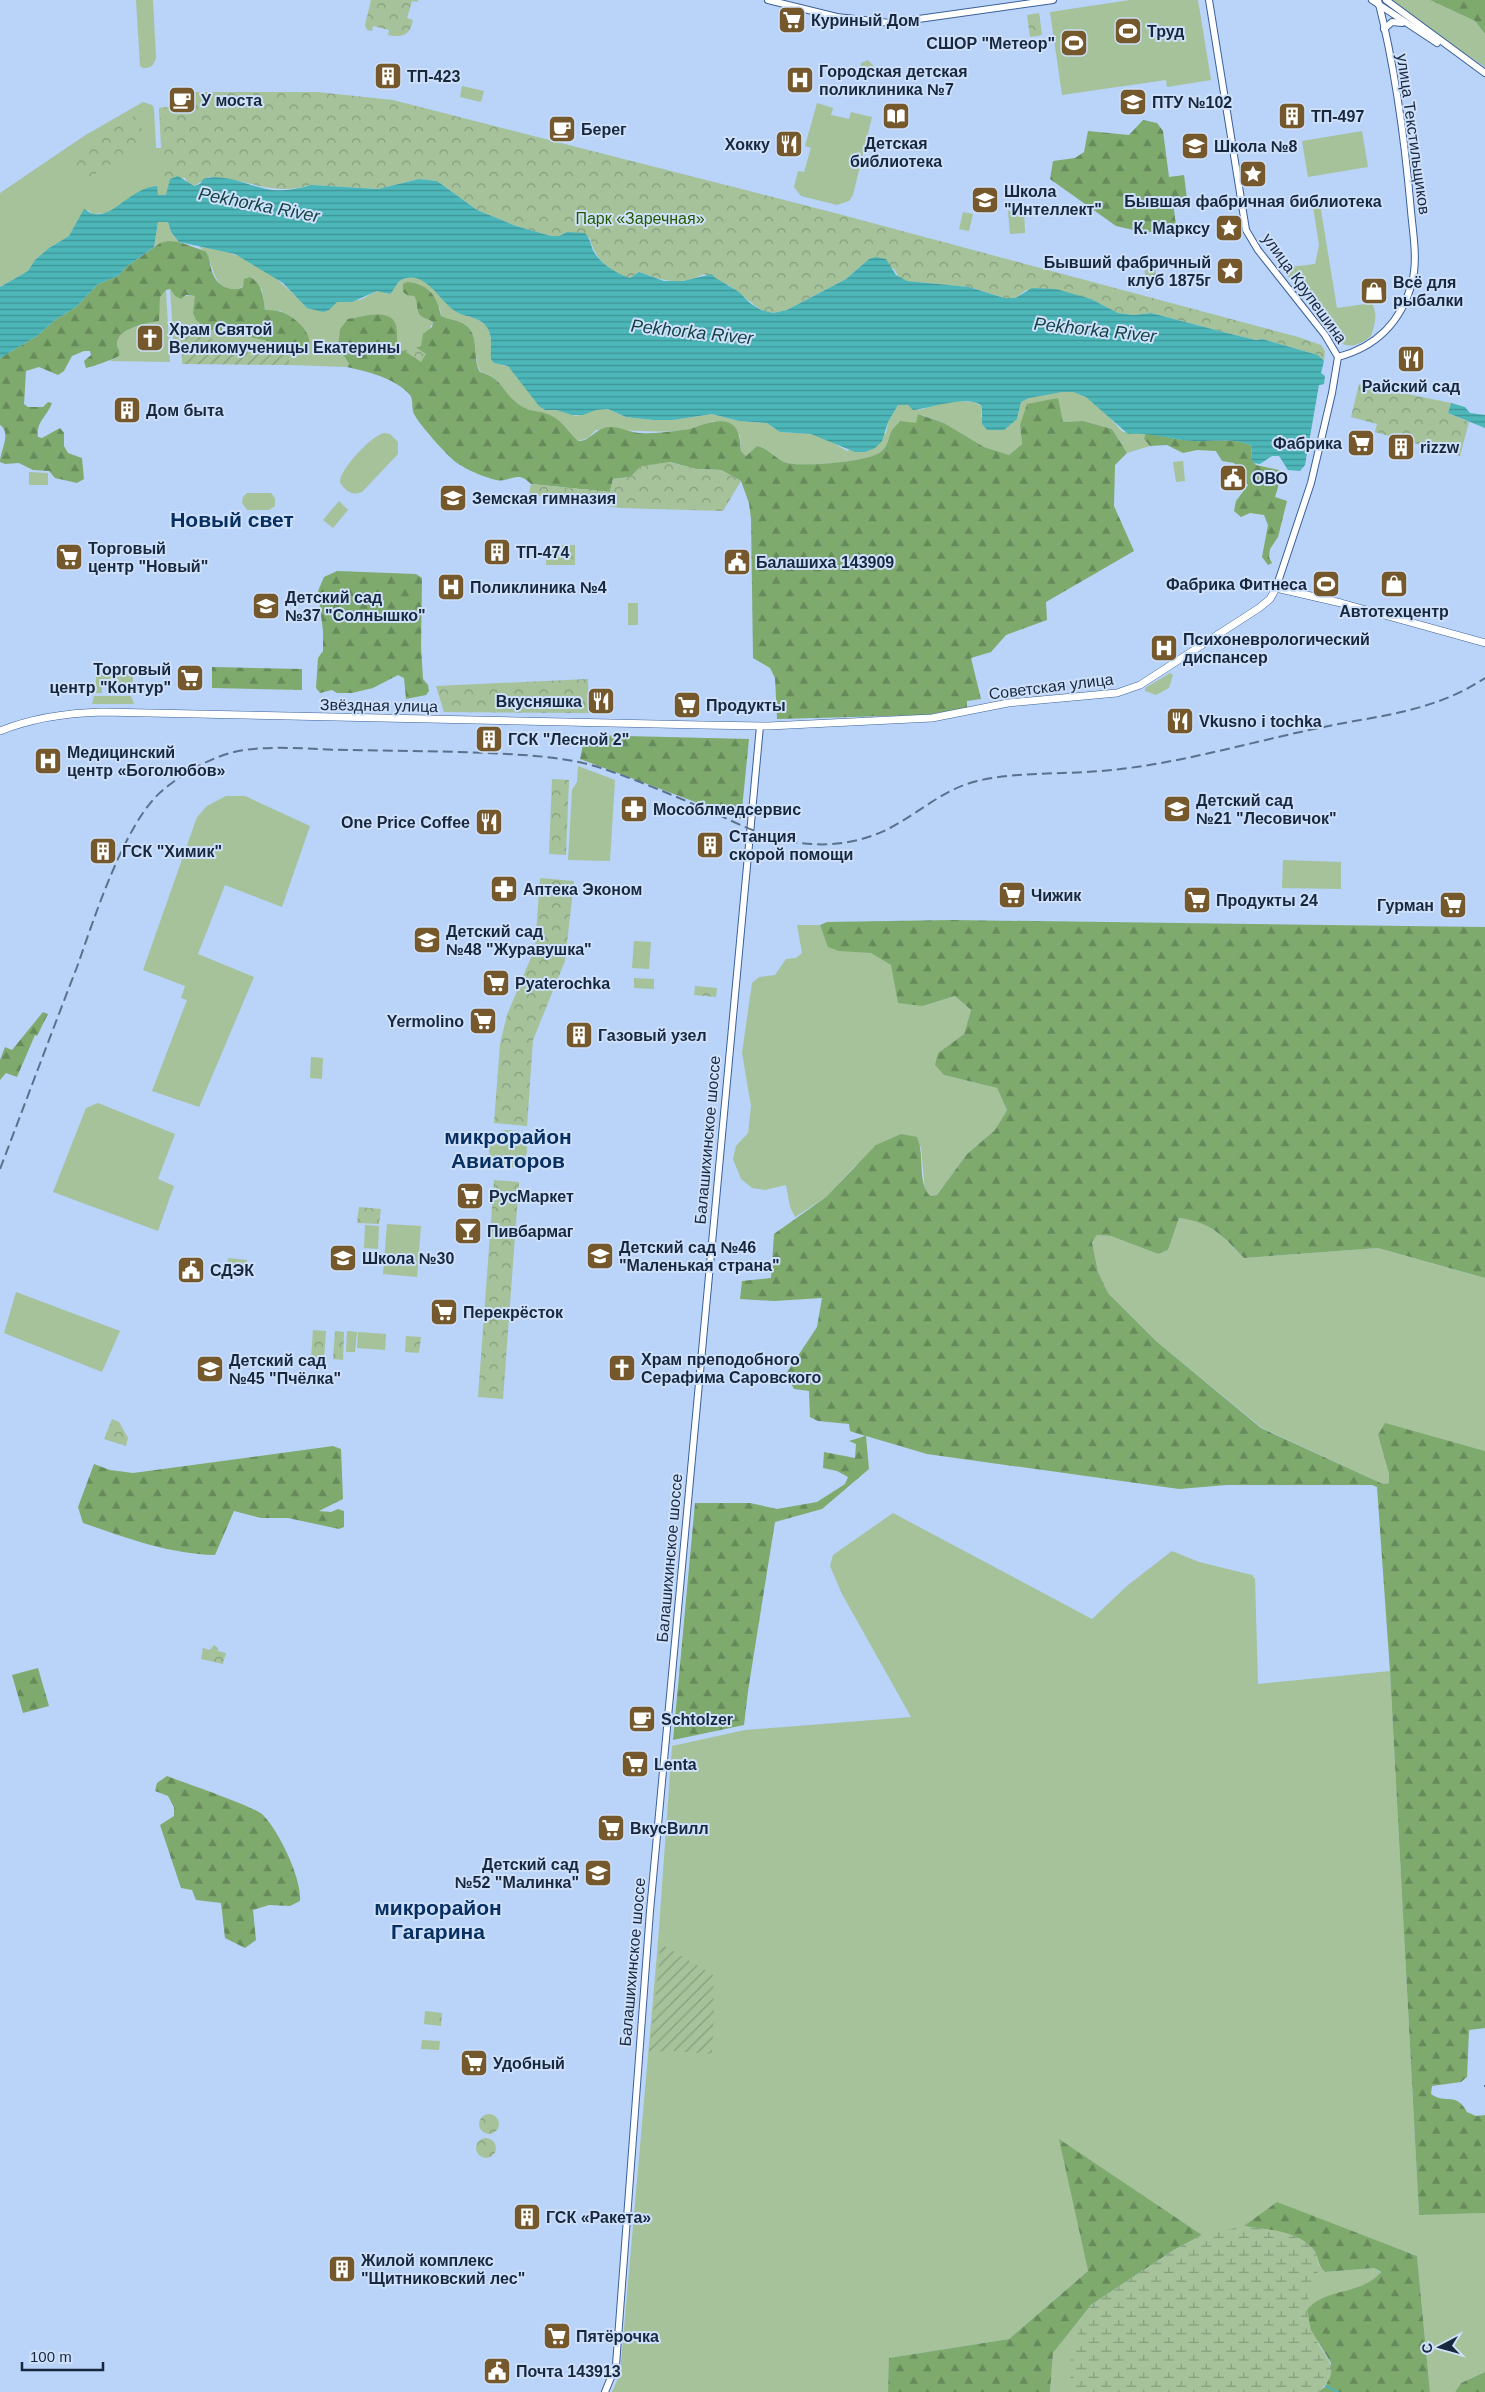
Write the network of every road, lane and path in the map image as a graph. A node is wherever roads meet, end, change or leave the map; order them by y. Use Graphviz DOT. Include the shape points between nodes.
graph roads {
  1 [pos="768,0"];
  2 [pos="1053,0"];
  3 [pos="1209,0"];
  4 [pos="1372,0"];
  5 [pos="1386,0"];
  6 [pos="1378,3"];
  7 [pos="1413,28"];
  8 [pos="1384,29"];
  9 [pos="1454,52"];
  10 [pos="1485,73"];
  11 [pos="1338,357"];
  12 [pos="1276,588"];
  13 [pos="1485,643"];
  14 [pos="760,726"];
  15 [pos="0,731"];
  16 [pos="605,2392"];
  1 -- 2 [label="main road" via="851,20 900,23"];
  3 -- 11 [label="main road, улица Крупешина" via="1246,230 1326,335"];
  4 -- 6 [label="main road"];
  5 -- 9 [label="main road"];
  6 -- 7 [label="main road"];
  6 -- 8 [label="main road, улица Текстильщиков"];
  7 -- 8 [label="main road" via="1396,21"];
  7 -- 9 [label="main road"];
  8 -- 11 [label="main road, улица Текстильщиков" via="1407,159 1415,254 1412,282 1404,302 1382,336 1367,346"];
  9 -- 10 [label="main road"];
  11 -- 12 [label="main road, улица Крупешина" via="1311,484"];
  12 -- 13 [label="main road"];
  12 -- 14 [label="main road, Советская улица" via="1270,599 1259,608 1175,663 1125,691 1008,703 932,718"];
  14 -- 15 [label="main road, Звёздная улица" via="102,712 46,717"];
  14 -- 16 [label="main road, Балашихинское шоссе" via="648,1936 616,2365"];
}
